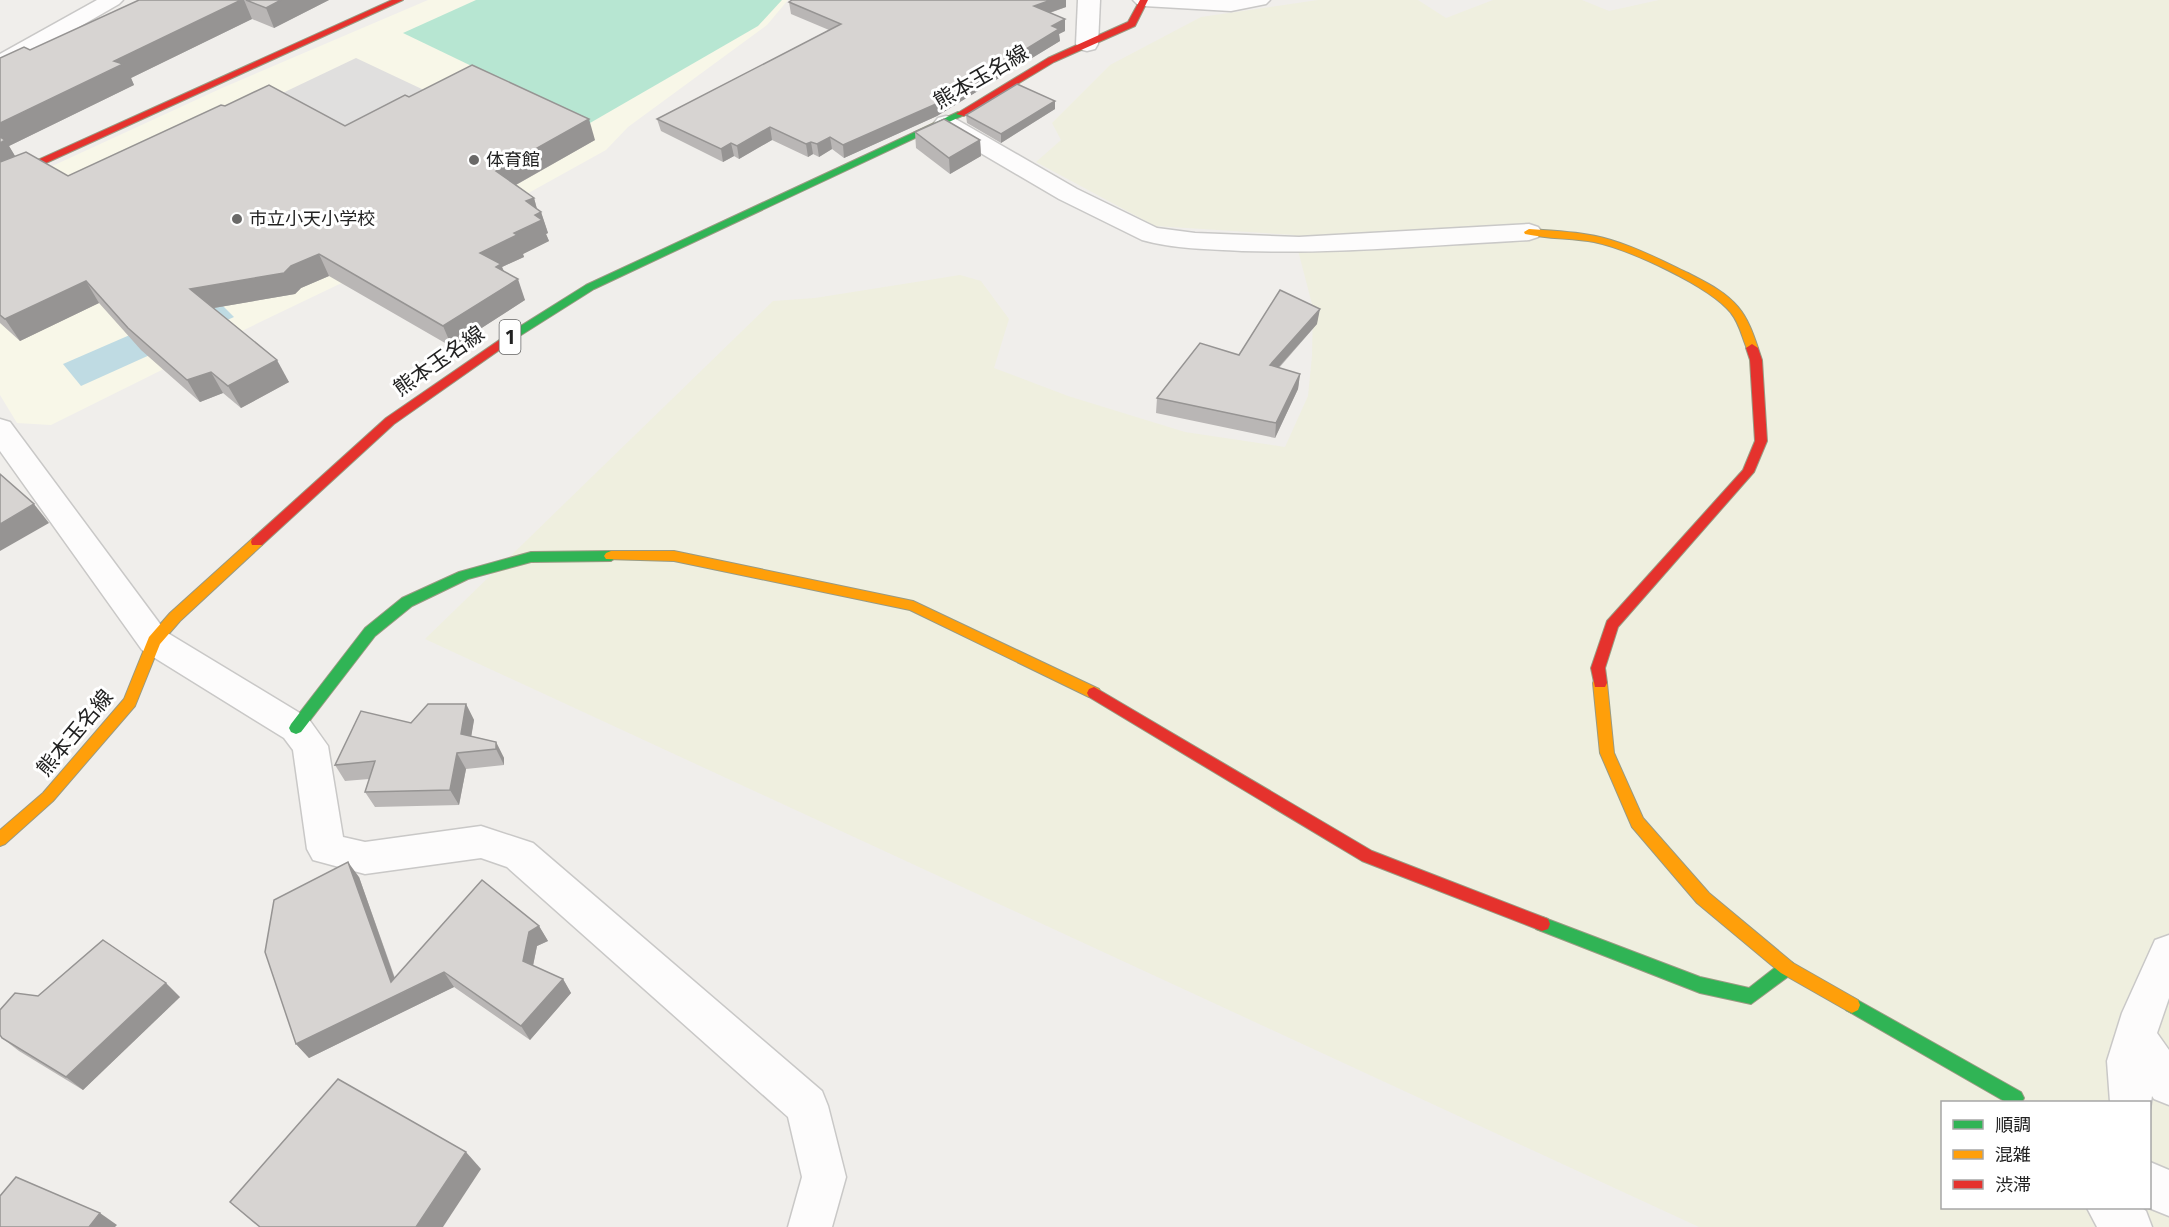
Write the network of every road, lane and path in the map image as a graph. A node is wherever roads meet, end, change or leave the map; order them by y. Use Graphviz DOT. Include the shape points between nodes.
graph roads {
  1 [pos="112,0"];
  2 [pos="399,0"];
  3 [pos="1089,0"];
  4 [pos="1144,0"];
  5 [pos="1259,0"];
  6 [pos="1087,44"];
  7 [pos="0,63"];
  8 [pos="946,123"];
  9 [pos="0,181"];
  10 [pos="1529,232"];
  11 [pos="0,429"];
  12 [pos="154,641"];
  13 [pos="296,728"];
  14 [pos="0,839"];
  15 [pos="2169,953"];
  16 [pos="1787,968"];
  17 [pos="2135,1036"];
  18 [pos="2169,1085"];
  19 [pos="2019,1101"];
  20 [pos="2131,1101"];
  21 [pos="2151,1185"];
  22 [pos="2169,1194"];
  23 [pos="2110,1209"];
  24 [pos="810,1227"];
  25 [pos="2130,1227"];
  1 -- 7 [label="street"];
  2 -- 9 [label="street"];
  3 -- 6 [label="street"];
  4 -- 5 [label="street" via="1231,5"];
  4 -- 6 [label="street, 熊本玉名線 / 1" via="1132,24"];
  6 -- 8 [label="street, 熊本玉名線 / 1" via="1052,60"];
  8 -- 10 [label="street" via="1068,194 1151,235 1195,241 1299,245"];
  8 -- 12 [label="street, 熊本玉名線 / 1" via="590,287 538,317 390,421 175,616"];
  10 -- 16 [label="street" via="1609,242 1682,274 1728,302 1744,323 1756,360 1761,441 1748,472 1612,625 1598,669 1607,753 1637,822 1703,898"];
  11 -- 12 [label="street"];
  12 -- 13 [label="street"];
  12 -- 14 [label="street, 熊本玉名線 / 1" via="130,702 48,797"];
  13 -- 16 [label="street" via="370,632 407,602 464,575 531,557 674,556 913,606 1102,697 1367,856 1700,985 1751,996"];
  13 -- 24 [label="street" via="310,746 326,849 364,858 481,842 520,855 807,1106 824,1177"];
  15 -- 17 [label="street"];
  16 -- 19 [label="street"];
  17 -- 18 [label="street"];
  17 -- 20 [label="street" via="2128,1061"];
  21 -- 22 [label="street"];
  23 -- 25 [label="street"];
}
